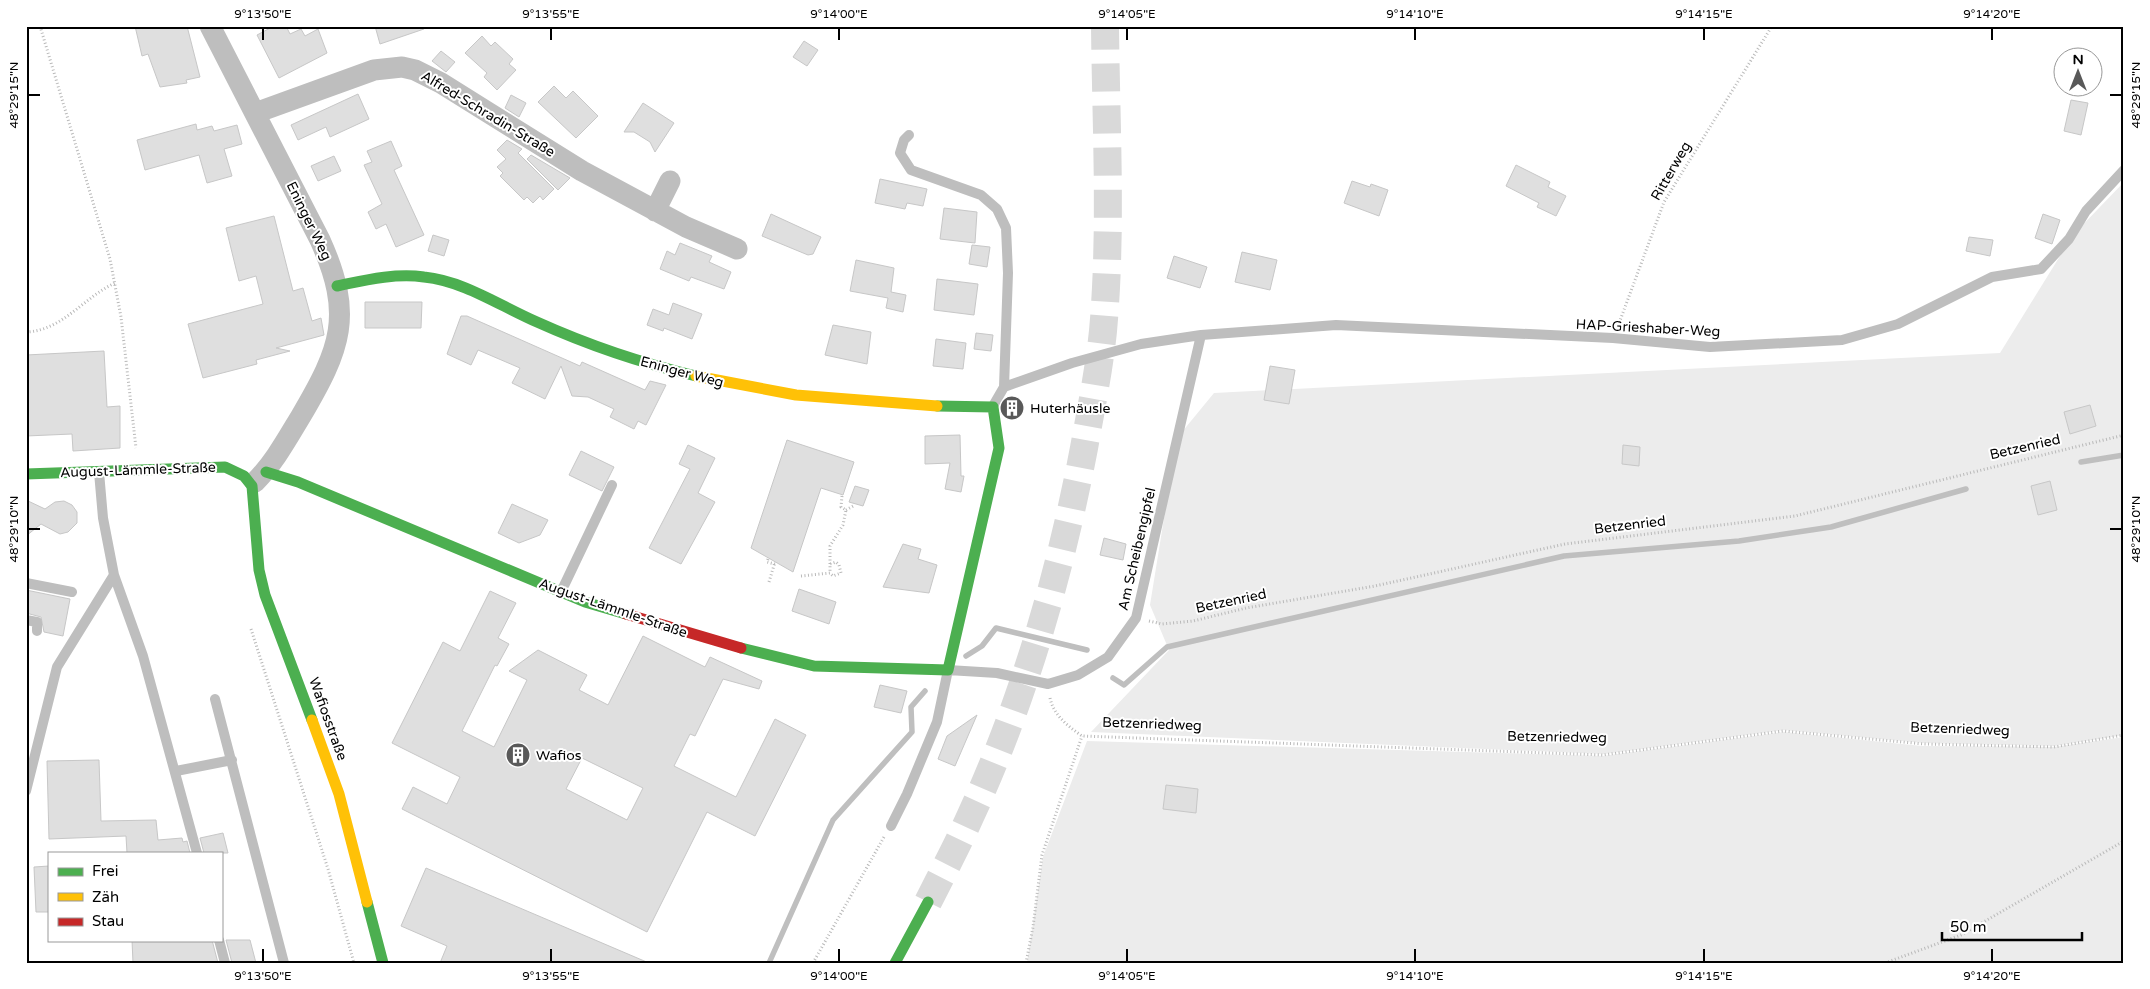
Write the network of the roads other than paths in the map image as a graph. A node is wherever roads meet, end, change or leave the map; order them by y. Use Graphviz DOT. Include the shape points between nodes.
graph roads {
  1 [pos="210,26"];
  2 [pos="255,113"];
  3 [pos="909,135"];
  4 [pos="2124,170"];
  5 [pos="670,181"];
  6 [pos="656,210"];
  7 [pos="737,249"];
  8 [pos="337,286"];
  9 [pos="1201,335"];
  10 [pos="1004,387"];
  11 [pos="993,406"];
  12 [pos="99,471"];
  13 [pos="26,474"];
  14 [pos="259,479"];
  15 [pos="612,485"];
  16 [pos="114,575"];
  17 [pos="26,583"];
  18 [pos="72,592"];
  19 [pos="561,592"];
  20 [pos="26,620"];
  21 [pos="37,631"];
  22 [pos="948,670"];
  23 [pos="215,699"];
  24 [pos="232,760"];
  25 [pos="176,771"];
  26 [pos="26,791"];
  27 [pos="891,826"];
  28 [pos="197,852"];
  29 [pos="928,902"];
  30 [pos="220,942"];
  31 [pos="225,963"];
  32 [pos="284,963"];
  33 [pos="383,963"];
  34 [pos="895,963"];
  1 -- 2 [label="street, Eninger Weg"];
  2 -- 6 [label="street, Alfred-Schradin-Straße" via="374,70 402,67 415,70 560,158"];
  2 -- 8 [label="street, Eninger Weg" via="320,240"];
  3 -- 10 [label="lane" via="900,153 911,170 981,195 997,209 1006,228 1008,273"];
  4 -- 9 [label="lane, HAP-Grieshaber-Weg" via="2086,210 2069,239 2041,270 1992,277 1898,324 1842,340 1710,347 1613,338 1336,325"];
  5 -- 6 [label="street"];
  6 -- 7 [label="street, Alfred-Schradin-Straße"];
  8 -- 11 [label="street, Eninger Weg" via="394,276 437,279 460,286 581,341 675,372 752,389 863,403"];
  8 -- 14 [label="street" via="339,331 331,362"];
  9 -- 10 [label="lane, HAP-Grieshaber-Weg" via="1107,352"];
  9 -- 22 [label="lane, Am Scheibengipfel" via="1136,618 1108,656 1078,675 1048,684 996,673"];
  10 -- 11 [label="lane"];
  11 -- 22 [label="street" via="999,448"];
  12 -- 13 [label="street, August-Lämmle-Straße"];
  12 -- 14 [label="street, August-Lämmle-Straße" via="224,467"];
  12 -- 16 [label="lane" via="103,518"];
  14 -- 19 [label="street, August-Lämmle-Straße" via="298,482"];
  14 -- 33 [label="street, Wafiosstraße" via="259,570 265,595 340,794"];
  15 -- 19 [label="lane"];
  16 -- 25 [label="lane" via="143,656"];
  16 -- 26 [label="lane" via="57,667"];
  17 -- 18 [label="lane"];
  19 -- 22 [label="street, August-Lämmle-Straße" via="632,618 789,661 838,668"];
  20 -- 21 [label="lane" via="36,622"];
  22 -- 27 [label="lane" via="937,722"];
  23 -- 24 [label="lane"];
  24 -- 25 [label="lane"];
  24 -- 32 [label="lane"];
  25 -- 28 [label="lane"];
  29 -- 34 [label="street"];
  30 -- 31 [label="lane"];
}
